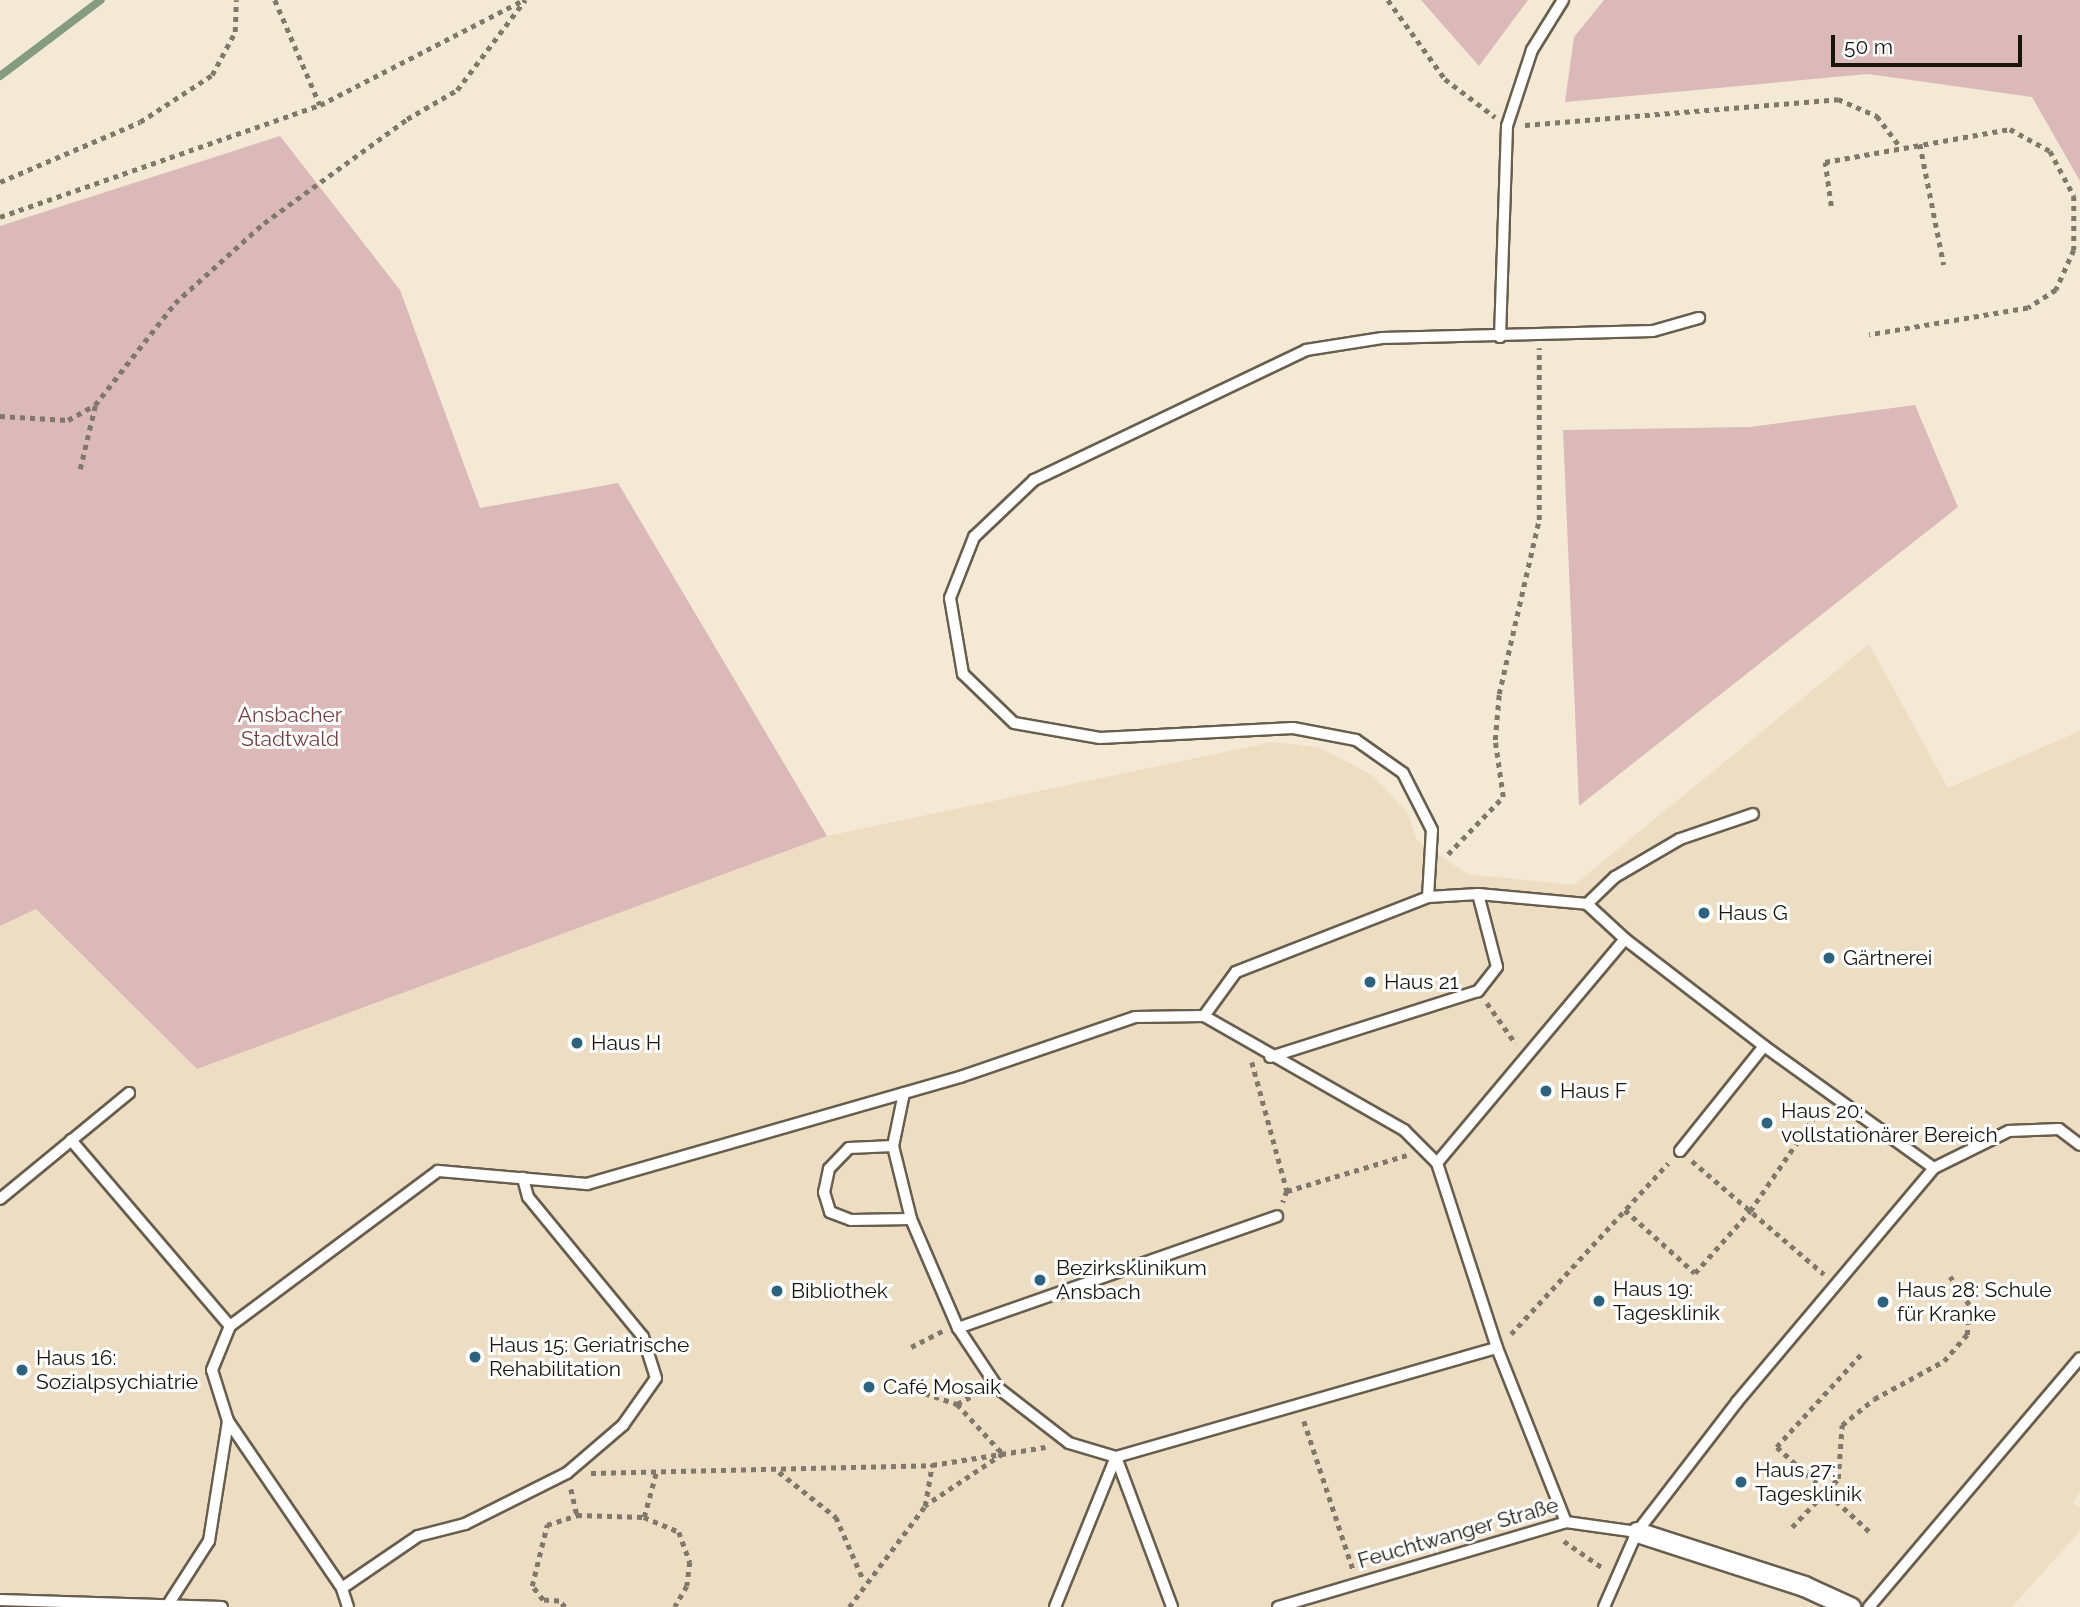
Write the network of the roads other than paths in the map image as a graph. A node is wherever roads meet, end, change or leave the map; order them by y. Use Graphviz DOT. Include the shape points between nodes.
graph roads {
  1 [pos="1563,0"];
  2 [pos="1699,318"];
  3 [pos="1500,337"];
  4 [pos="1754,814"];
  5 [pos="1478,894"];
  6 [pos="1428,897"];
  7 [pos="1587,904"];
  8 [pos="1625,939"];
  9 [pos="1204,1016"];
  10 [pos="1763,1046"];
  11 [pos="1270,1057"];
  12 [pos="129,1093"];
  13 [pos="904,1093"];
  14 [pos="71,1140"];
  15 [pos="2080,1145"];
  16 [pos="892,1146"];
  17 [pos="1679,1151"];
  18 [pos="1437,1163"];
  19 [pos="1934,1168"];
  20 [pos="523,1178"];
  21 [pos="0,1199"];
  22 [pos="1277,1216"];
  23 [pos="911,1219"];
  24 [pos="230,1326"];
  25 [pos="958,1328"];
  26 [pos="1497,1348"];
  27 [pos="2080,1358"];
  28 [pos="228,1421"];
  29 [pos="1116,1457"];
  30 [pos="1566,1522"];
  31 [pos="1637,1532"];
  32 [pos="342,1588"];
  33 [pos="0,1600"];
  34 [pos="169,1604"];
  35 [pos="25,1606"];
  36 [pos="222,1607"];
  37 [pos="348,1607"];
  38 [pos="1055,1607"];
  39 [pos="1172,1607"];
  40 [pos="1278,1607"];
  41 [pos="1604,1607"];
  42 [pos="1850,1607"];
  43 [pos="1869,1607"];
  1 -- 3 [label="lane" via="1532,50 1507,126"];
  2 -- 3 [label="lane" via="1653,331"];
  3 -- 6 [label="lane" via="1382,338 1294,356 1034,480 974,537 950,598 963,674 1014,723 1100,738 1293,727 1356,740 1403,773 1432,830"];
  4 -- 7 [label="lane" via="1680,839 1615,877"];
  5 -- 6 [label="lane"];
  5 -- 7 [label="lane"];
  5 -- 11 [label="lane" via="1497,967 1478,991"];
  6 -- 9 [label="lane" via="1236,972"];
  7 -- 8 [label="lane"];
  8 -- 10 [label="lane"];
  8 -- 18 [label="lane"];
  9 -- 11 [label="lane"];
  9 -- 13 [label="lane" via="1135,1017"];
  10 -- 17 [label="lane"];
  10 -- 19 [label="lane"];
  11 -- 18 [label="lane" via="1405,1130"];
  12 -- 14 [label="lane"];
  13 -- 16 [label="lane"];
  13 -- 20 [label="lane" via="587,1184"];
  14 -- 21 [label="lane"];
  14 -- 24 [label="lane"];
  15 -- 19 [label="lane" via="2059,1129 2009,1132"];
  16 -- 23 [label="lane"];
  16 -- 23 [label="lane" via="849,1148 829,1169 824,1192 830,1212 851,1220"];
  18 -- 26 [label="lane"];
  19 -- 31 [label="lane" via="1737,1402"];
  20 -- 24 [label="lane" via="438,1171"];
  20 -- 32 [label="lane" via="528,1196 643,1337 656,1378 623,1425 567,1473 464,1524 418,1536"];
  22 -- 25 [label="lane"];
  23 -- 25 [label="lane"];
  24 -- 28 [label="lane" via="212,1370"];
  25 -- 29 [label="lane" via="998,1388 1069,1443"];
  26 -- 29 [label="lane"];
  26 -- 30 [label="lane"];
  27 -- 43 [label="lane"];
  28 -- 32 [label="lane"];
  28 -- 34 [label="lane" via="209,1541"];
  29 -- 38 [label="lane"];
  29 -- 39 [label="lane"];
  30 -- 31 [label="lane, Feuchtwanger Straße"];
  30 -- 40 [label="lane, Feuchtwanger Straße"];
  31 -- 41 [label="lane"];
  31 -- 42 [label="street, Feuchtwanger Straße" via="1804,1586"];
  32 -- 37 [label="lane"];
  33 -- 35 [label="lane"];
  34 -- 35 [label="lane"];
  34 -- 36 [label="lane"];
}
